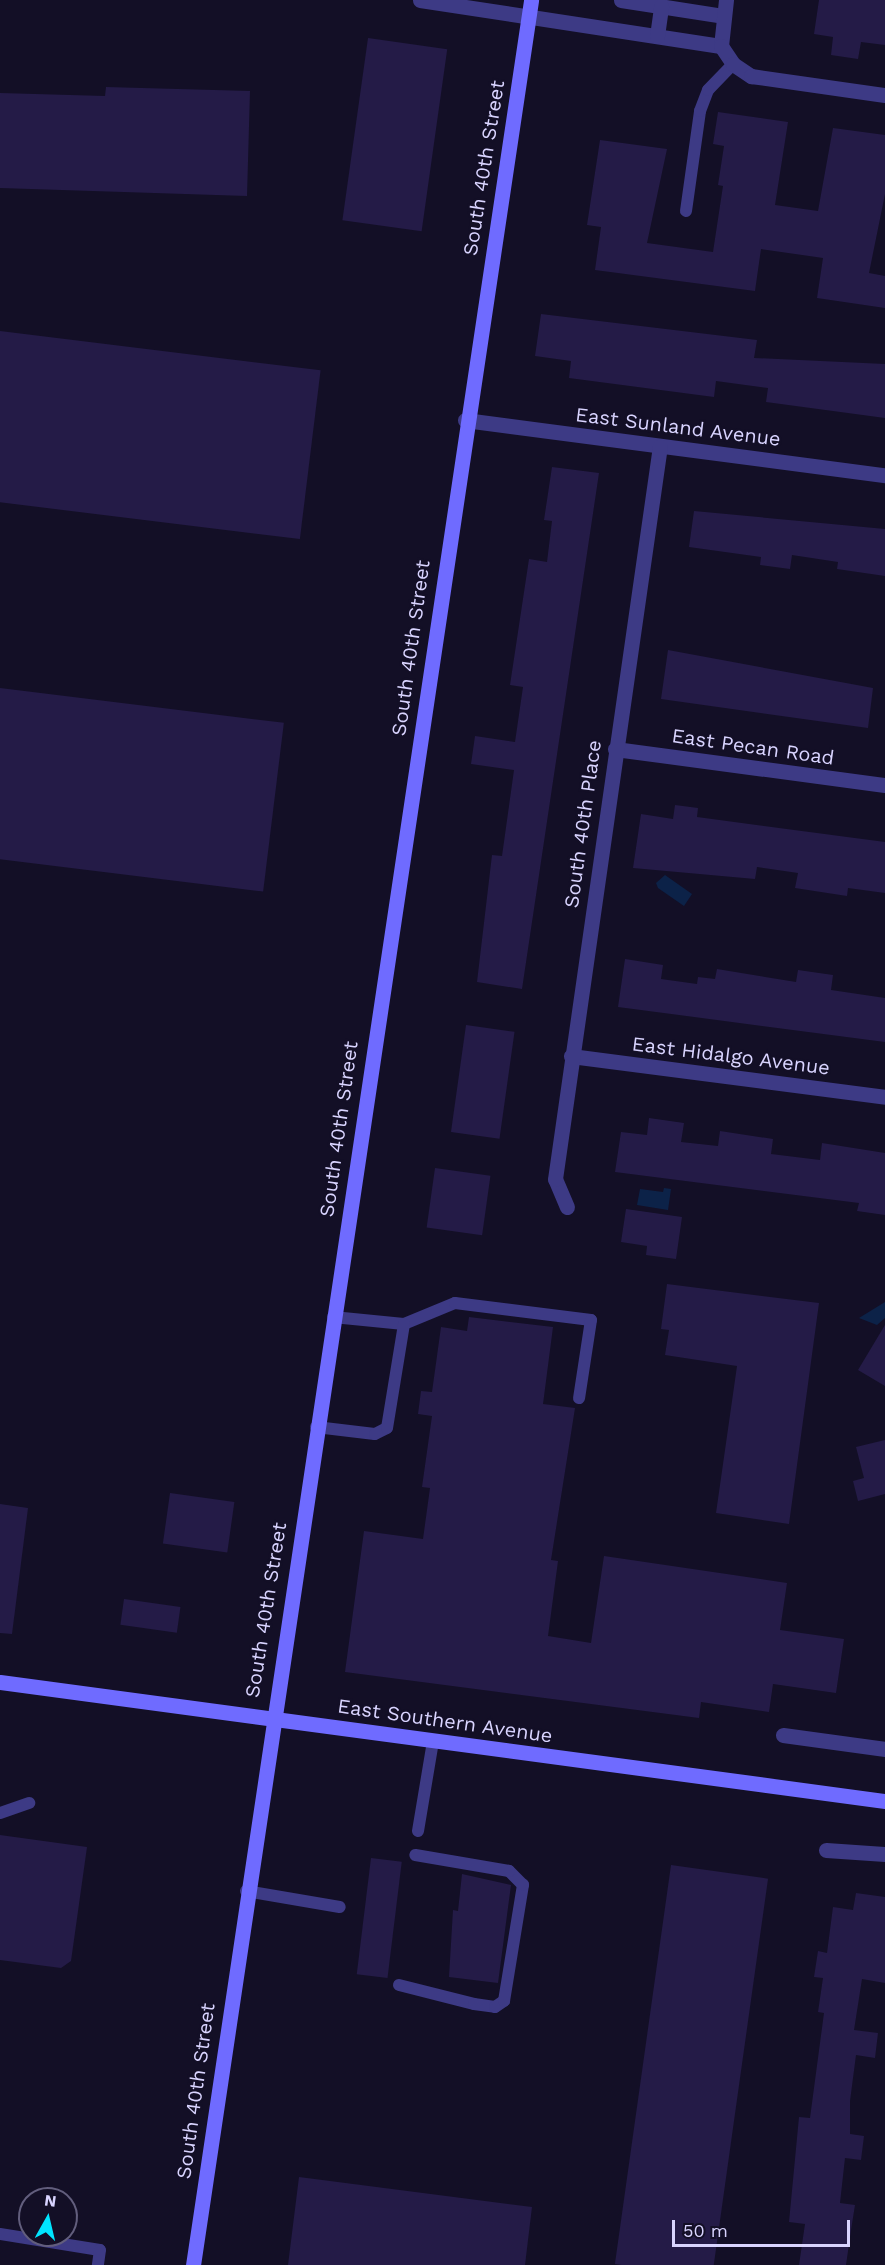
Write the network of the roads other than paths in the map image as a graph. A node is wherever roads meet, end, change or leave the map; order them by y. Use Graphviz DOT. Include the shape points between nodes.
graph roads {
  1 [pos="420,0"];
  2 [pos="531,0"];
  3 [pos="621,0"];
  4 [pos="726,0"];
  5 [pos="661,6"];
  6 [pos="528,16"];
  7 [pos="723,16"];
  8 [pos="657,36"];
  9 [pos="721,46"];
  10 [pos="733,64"];
  11 [pos="885,95"];
  12 [pos="686,211"];
  13 [pos="465,420"];
  14 [pos="660,446"];
  15 [pos="885,475"];
  16 [pos="615,749"];
  17 [pos="885,785"];
  18 [pos="571,1056"];
  19 [pos="885,1097"];
  20 [pos="567,1207"];
  21 [pos="333,1317"];
  22 [pos="404,1324"];
  23 [pos="579,1398"];
  24 [pos="316,1427"];
  25 [pos="0,1682"];
  26 [pos="271,1719"];
  27 [pos="783,1735"];
  28 [pos="433,1741"];
  29 [pos="885,1749"];
  30 [pos="885,1801"];
  31 [pos="29,1803"];
  32 [pos="0,1813"];
  33 [pos="418,1831"];
  34 [pos="826,1850"];
  35 [pos="885,1854"];
  36 [pos="415,1855"];
  37 [pos="246,1891"];
  38 [pos="340,1907"];
  39 [pos="399,1985"];
  40 [pos="0,2234"];
  41 [pos="98,2265"];
  42 [pos="193,2265"];
  1 -- 6 [label="street"];
  2 -- 6 [label="main road, South 40th Street"];
  3 -- 5 [label="street"];
  4 -- 7 [label="street"];
  5 -- 7 [label="street"];
  5 -- 8 [label="street"];
  6 -- 8 [label="street"];
  6 -- 13 [label="main road, South 40th Street"];
  7 -- 9 [label="street"];
  8 -- 9 [label="street"];
  9 -- 10 [label="street"];
  10 -- 11 [label="street" via="751,76"];
  10 -- 12 [label="lane" via="708,90 700,111"];
  13 -- 14 [label="street, East Sunland Avenue"];
  13 -- 21 [label="main road, South 40th Street"];
  14 -- 15 [label="street, East Sunland Avenue"];
  14 -- 16 [label="street, South 40th Place"];
  16 -- 17 [label="street, East Pecan Road"];
  16 -- 18 [label="street, South 40th Place"];
  18 -- 19 [label="street, East Hidalgo Avenue"];
  18 -- 20 [label="street, South 40th Place" via="555,1179"];
  21 -- 22 [label="lane"];
  21 -- 24 [label="main road, South 40th Street"];
  22 -- 23 [label="lane" via="455,1303 591,1320"];
  22 -- 24 [label="lane" via="387,1428 375,1434"];
  24 -- 26 [label="main road, South 40th Street"];
  25 -- 26 [label="main road, East Southern Avenue"];
  26 -- 28 [label="main road, East Southern Avenue"];
  26 -- 37 [label="main road, South 40th Street"];
  27 -- 29 [label="street"];
  28 -- 30 [label="main road, East Southern Avenue"];
  28 -- 33 [label="lane"];
  31 -- 32 [label="lane"];
  34 -- 35 [label="street"];
  36 -- 39 [label="lane" via="509,1871 523,1885 504,2001 495,2007 474,2004"];
  37 -- 38 [label="lane"];
  37 -- 42 [label="main road, South 40th Street"];
  40 -- 41 [label="lane" via="100,2250"];
}
